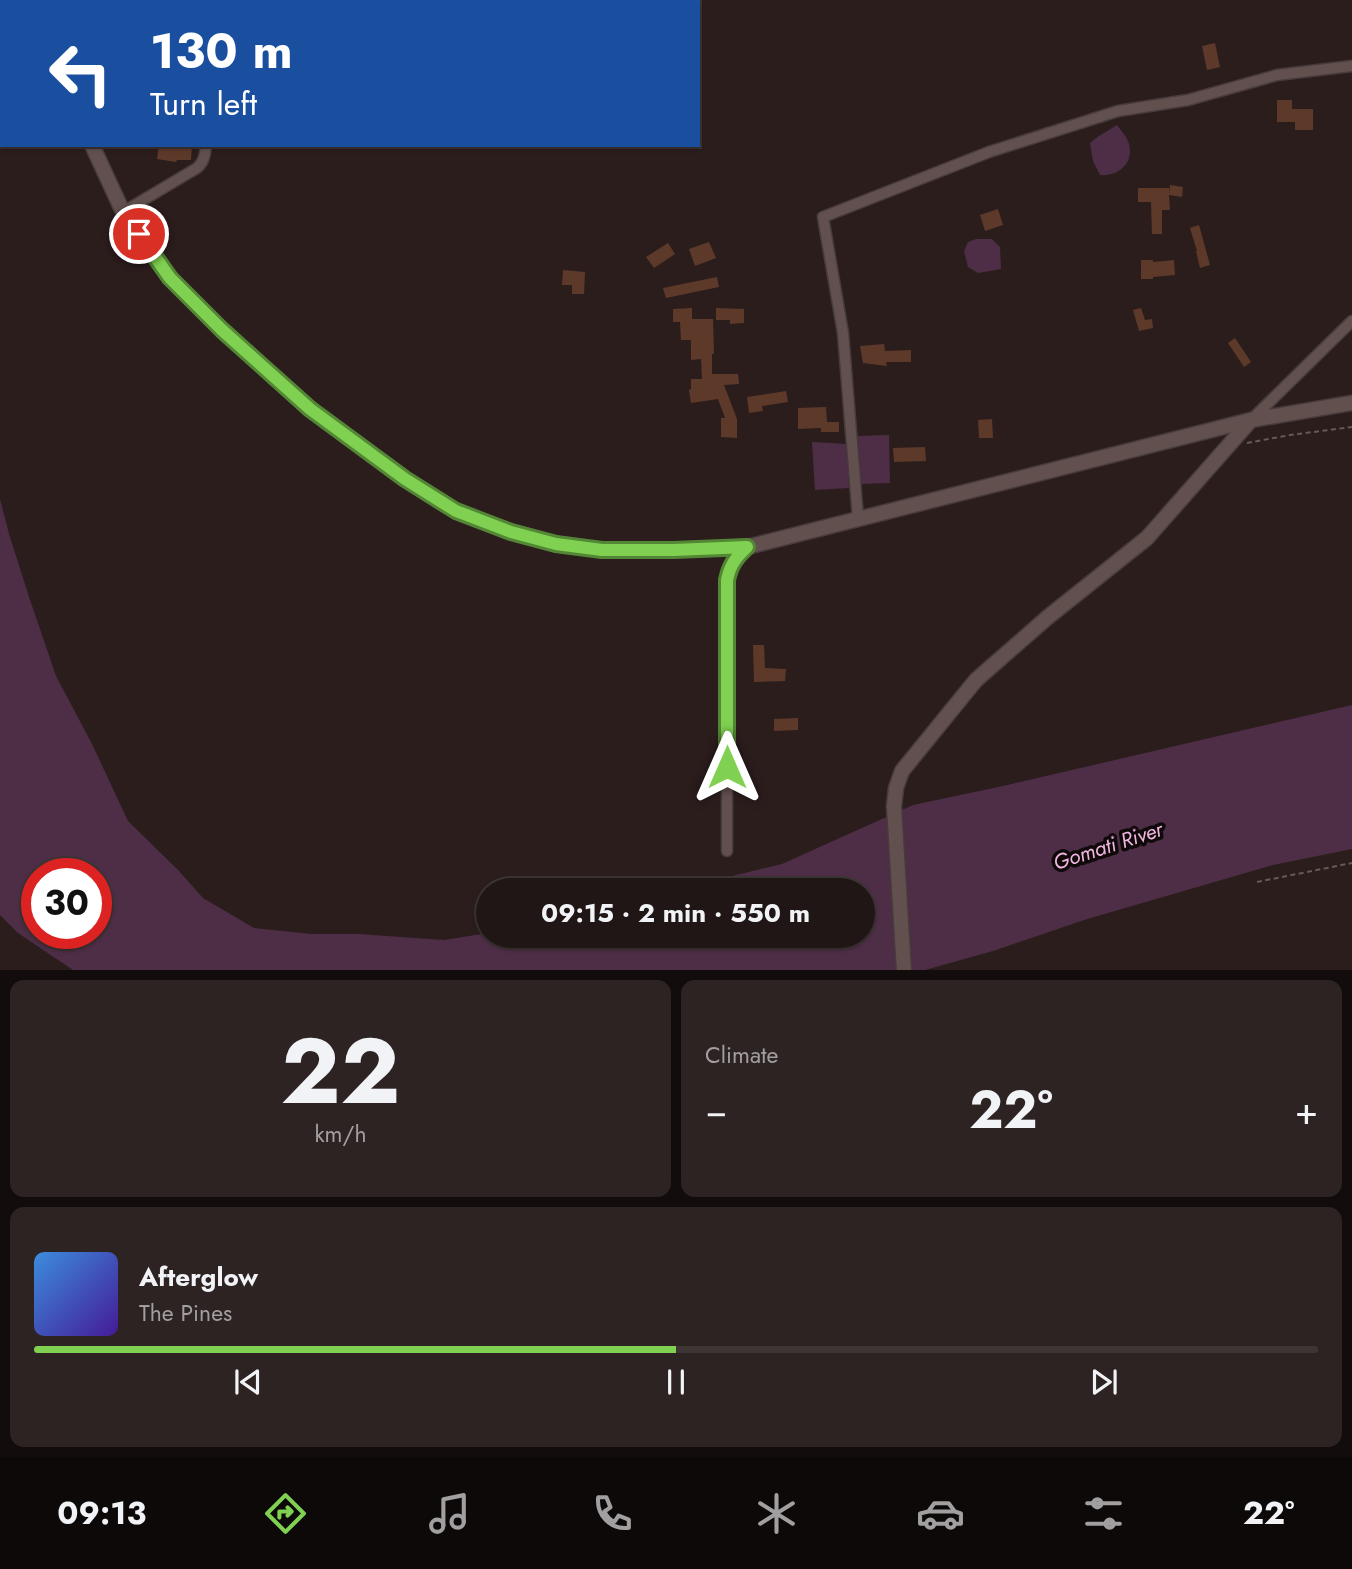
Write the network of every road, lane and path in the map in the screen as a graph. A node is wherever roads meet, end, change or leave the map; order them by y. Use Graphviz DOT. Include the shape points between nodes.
graph roads {
  1 [pos="1352,66"];
  2 [pos="93,147"];
  3 [pos="206,147"];
  4 [pos="123,212"];
  5 [pos="1352,321"];
  6 [pos="1352,404"];
  7 [pos="1251,420"];
  8 [pos="1352,428"];
  9 [pos="1226,447"];
  10 [pos="858,518"];
  11 [pos="747,547"];
  12 [pos="727,851"];
  13 [pos="1352,863"];
  14 [pos="1257,882"];
  15 [pos="904,970"];
  1 -- 10 [label="street" via="1277,75 1188,100 1118,111 989,152 823,217 842,333"];
  2 -- 4 [label="street"];
  3 -- 4 [label="street" via="197,169"];
  4 -- 11 [label="street" via="170,278 280,383 405,479 456,511 556,544 674,550"];
  5 -- 7 [label="street"];
  6 -- 7 [label="street"];
  7 -- 9 [label="street"];
  7 -- 10 [label="street"];
  8 -- 9 [label="path"];
  9 -- 15 [label="street" via="1147,538 976,680 902,771 894,806"];
  10 -- 11 [label="street"];
  11 -- 12 [label="street" via="734,559 727,580"];
  13 -- 14 [label="path"];
}
